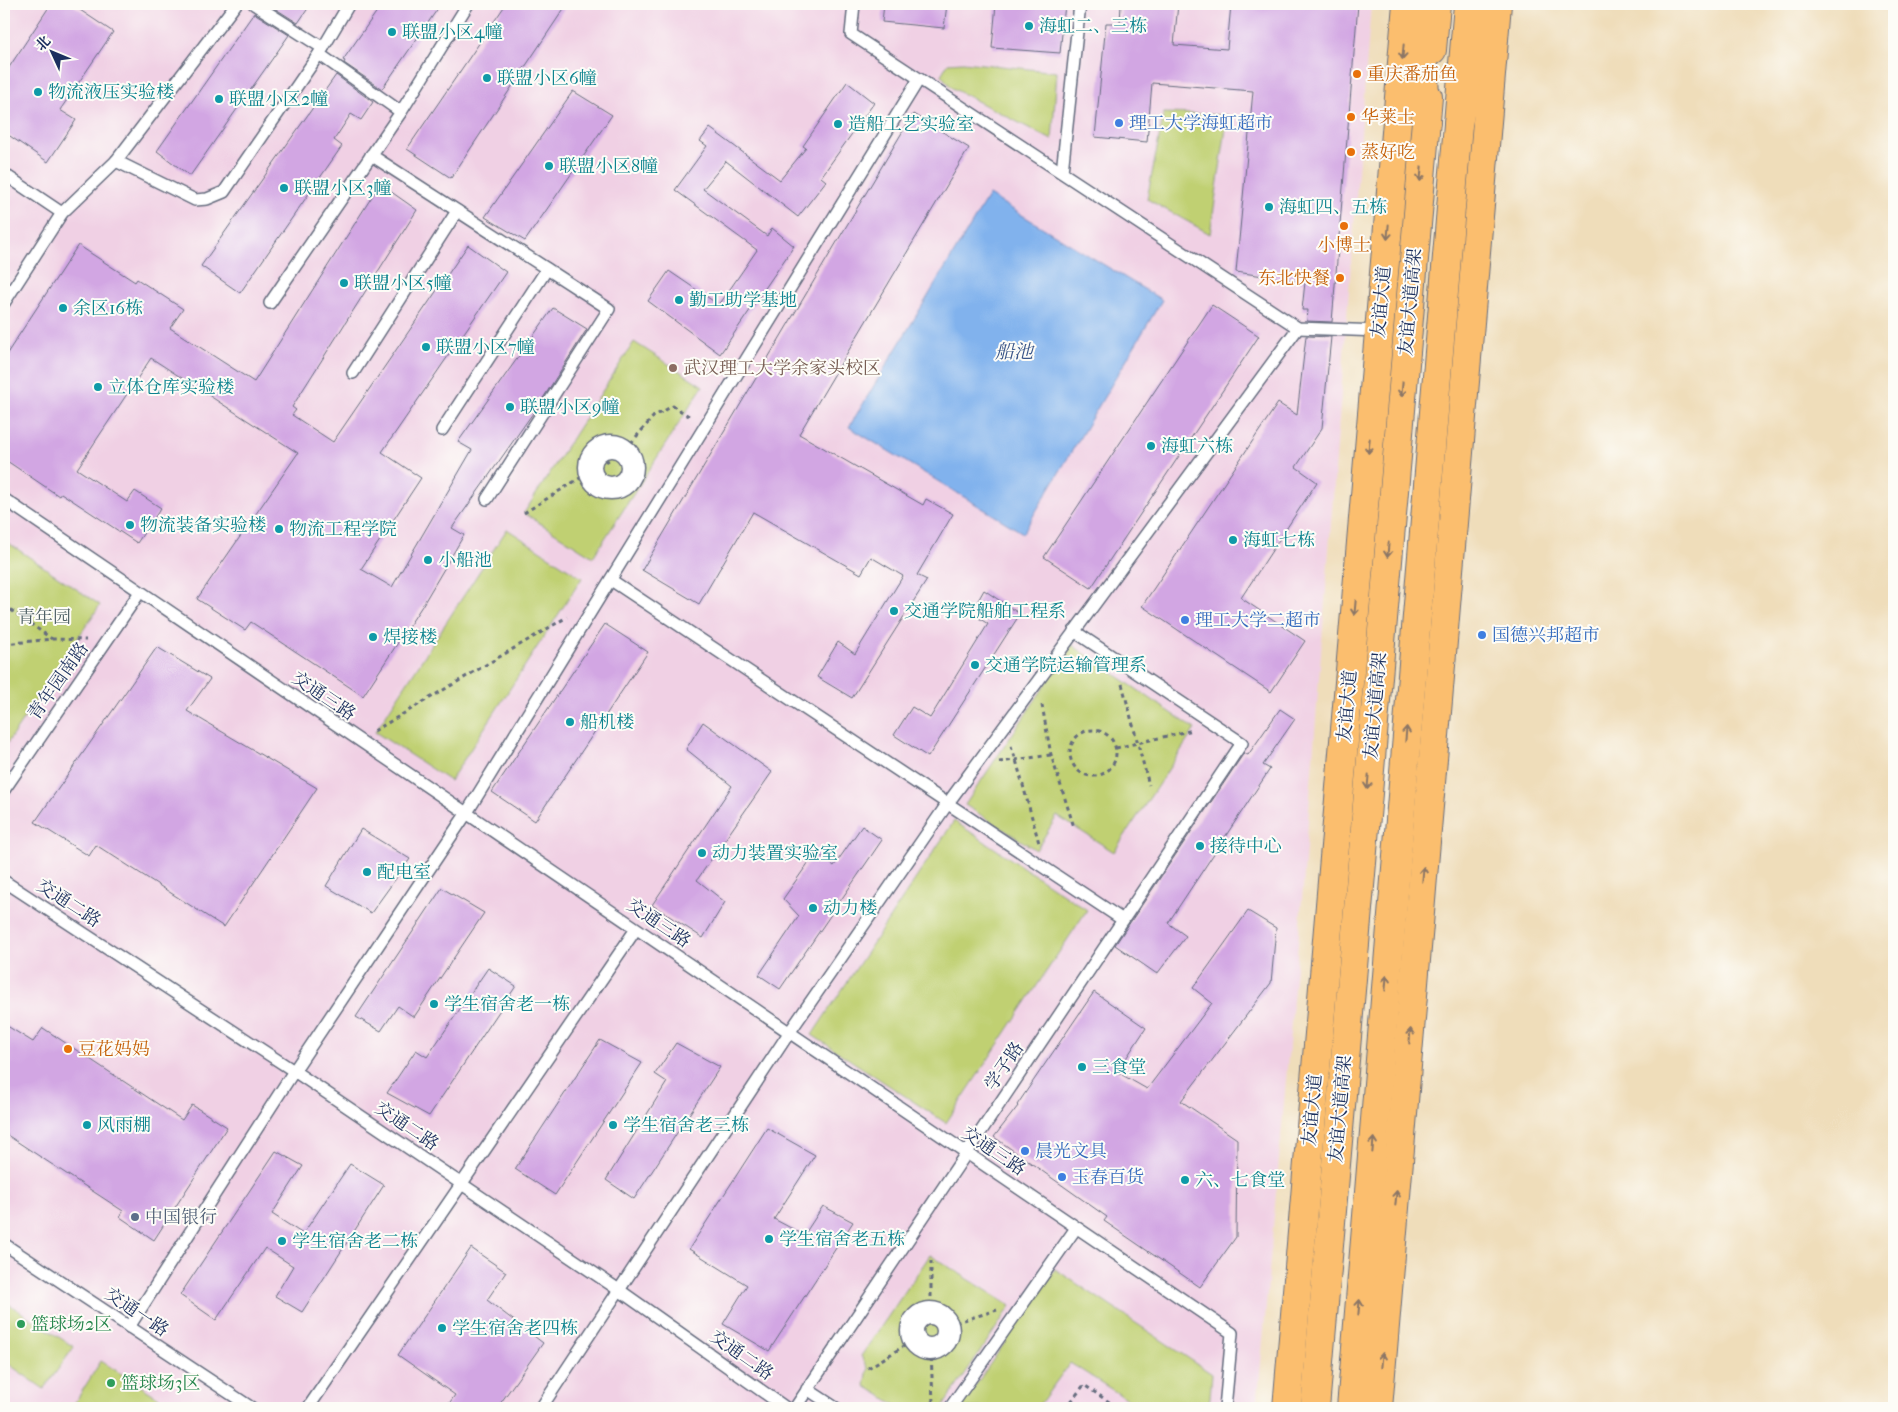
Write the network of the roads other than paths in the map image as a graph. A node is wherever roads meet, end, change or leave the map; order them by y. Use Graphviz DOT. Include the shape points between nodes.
graph roads {
  1 [pos="236,4"];
  2 [pos="254,4"];
  3 [pos="349,4"];
  4 [pos="468,4"];
  5 [pos="854,4"];
  6 [pos="1080,4"];
  7 [pos="1407,4"];
  8 [pos="1422,4"];
  9 [pos="1436,4"];
  10 [pos="1468,4"];
  11 [pos="1490,4"];
  12 [pos="1498,4"];
  13 [pos="321,51"];
  14 [pos="919,78"];
  15 [pos="401,112"];
  16 [pos="1426,121"];
  17 [pos="1458,124"];
  18 [pos="371,156"];
  19 [pos="116,162"];
  20 [pos="1062,172"];
  21 [pos="4,174"];
  22 [pos="457,211"];
  23 [pos="62,213"];
  24 [pos="547,270"];
  25 [pos="4,303"];
  26 [pos="270,303"];
  27 [pos="1298,328"];
  28 [pos="1379,331"];
  29 [pos="353,373"];
  30 [pos="442,430"];
  31 [pos="590,470"];
  32 [pos="487,499"];
  33 [pos="4,500"];
  34 [pos="611,580"];
  35 [pos="140,592"];
  36 [pos="1074,630"];
  37 [pos="4,790"];
  38 [pos="948,803"];
  39 [pos="466,814"];
  40 [pos="4,881"];
  41 [pos="1123,920"];
  42 [pos="636,929"];
  43 [pos="789,1033"];
  44 [pos="294,1071"];
  45 [pos="966,1153"];
  46 [pos="462,1184"];
  47 [pos="1076,1228"];
  48 [pos="4,1244"];
  49 [pos="619,1290"];
  50 [pos="129,1327"];
  51 [pos="923,1345"];
  52 [pos="807,1389"];
  53 [pos="252,1408"];
  54 [pos="308,1408"];
  55 [pos="540,1408"];
  56 [pos="786,1408"];
  57 [pos="794,1408"];
  58 [pos="836,1408"];
  59 [pos="950,1408"];
  60 [pos="1225,1408"];
  61 [pos="1287,1408"];
  62 [pos="1315,1408"];
  63 [pos="1351,1408"];
  64 [pos="1378,1408"];
  1 -- 19 [label="lane"];
  2 -- 13 [label="lane"];
  3 -- 13 [label="lane"];
  4 -- 15 [label="lane"];
  5 -- 14 [label="lane" via="851,34"];
  6 -- 20 [label="lane"];
  7 -- 28 [label="main road, 友谊大道, one-way"];
  8 -- 16 [label="main road"];
  9 -- 16 [label="main road, 友谊大道高架"];
  10 -- 17 [label="main road, 友谊大道高架"];
  11 -- 17 [label="main road" via="1472,48"];
  64 -- 12 [label="main road, one-way"];
  13 -- 15 [label="lane"];
  13 -- 19 [label="lane" via="224,192 195,200"];
  14 -- 20 [label="lane"];
  14 -- 34 [label="lane"];
  15 -- 18 [label="lane"];
  16 -- 62 [label="main road, 友谊大道高架, one-way"];
  63 -- 17 [label="main road, 友谊大道高架, one-way"];
  18 -- 22 [label="lane"];
  18 -- 26 [label="lane"];
  19 -- 23 [label="lane"];
  20 -- 27 [label="lane"];
  21 -- 23 [label="lane"];
  22 -- 24 [label="lane"];
  22 -- 29 [label="lane"];
  23 -- 25 [label="lane"];
  24 -- 30 [label="lane"];
  24 -- 32 [label="lane" via="609,309"];
  27 -- 28 [label="lane"];
  27 -- 36 [label="lane"];
  28 -- 61 [label="main road, 友谊大道, one-way"];
  31 -- 31 [label="street" via="592,458 602,448 612,446 625,450 632,460 629,480 614,489 601,486"];
  33 -- 35 [label="lane, 交通三路"];
  34 -- 38 [label="lane"];
  34 -- 39 [label="lane"];
  35 -- 37 [label="lane, 青年园南路"];
  35 -- 39 [label="lane, 交通三路"];
  36 -- 38 [label="lane"];
  36 -- 41 [label="lane, 学子路" via="1242,743"];
  38 -- 41 [label="lane"];
  38 -- 43 [label="lane"];
  39 -- 42 [label="lane, 交通三路"];
  39 -- 44 [label="lane"];
  40 -- 44 [label="lane, 交通二路"];
  41 -- 45 [label="lane, 学子路"];
  42 -- 43 [label="lane, 交通三路"];
  42 -- 46 [label="lane"];
  43 -- 45 [label="lane, 交通三路"];
  43 -- 49 [label="lane"];
  44 -- 46 [label="lane, 交通二路"];
  44 -- 50 [label="lane"];
  45 -- 47 [label="lane, 交通三路"];
  45 -- 52 [label="lane, 学子路"];
  46 -- 49 [label="lane, 交通二路"];
  46 -- 54 [label="lane"];
  47 -- 59 [label="lane"];
  47 -- 60 [label="lane, 交通三路" via="1232,1334"];
  48 -- 50 [label="lane, 交通一路"];
  49 -- 55 [label="lane"];
  49 -- 56 [label="lane, 交通二路"];
  50 -- 53 [label="lane, 交通一路"];
  51 -- 51 [label="street" via="912,1330 913,1324 920,1316 939,1319 949,1331 946,1342 942,1346"];
  52 -- 57 [label="lane, 学子路"];
  52 -- 58 [label="lane"];
}
